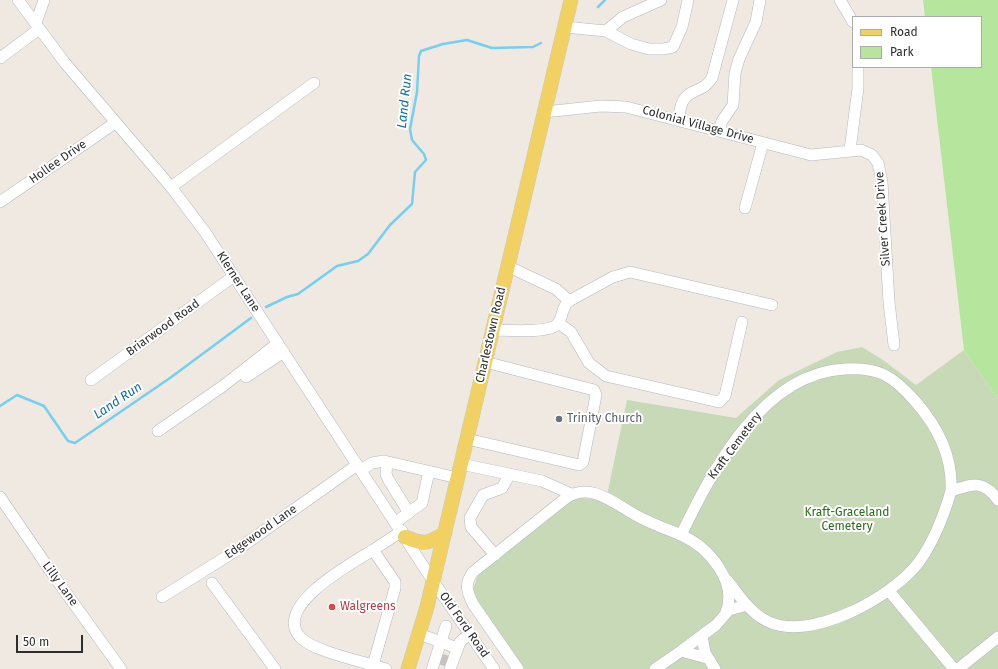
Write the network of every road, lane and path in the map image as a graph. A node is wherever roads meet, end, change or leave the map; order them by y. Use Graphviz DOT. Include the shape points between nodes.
graph roads {
  1 [pos="18,0"];
  2 [pos="44,0"];
  3 [pos="571,0"];
  4 [pos="661,0"];
  5 [pos="688,0"];
  6 [pos="733,0"];
  7 [pos="760,0"];
  8 [pos="840,0"];
  9 [pos="852,20"];
  10 [pos="37,26"];
  11 [pos="565,27"];
  12 [pos="606,31"];
  13 [pos="0,58"];
  14 [pos="858,68"];
  15 [pos="314,83"];
  16 [pos="544,112"];
  17 [pos="678,119"];
  18 [pos="115,123"];
  19 [pos="719,131"];
  20 [pos="763,143"];
  21 [pos="850,150"];
  22 [pos="171,187"];
  23 [pos="0,202"];
  24 [pos="745,208"];
  25 [pos="507,266"];
  26 [pos="234,276"];
  27 [pos="569,301"];
  28 [pos="772,304"];
  29 [pos="742,322"];
  30 [pos="558,323"];
  31 [pos="492,330"];
  32 [pos="894,344"];
  33 [pos="281,347"];
  34 [pos="485,362"];
  35 [pos="91,380"];
  36 [pos="230,387"];
  37 [pos="158,431"];
  38 [pos="467,439"];
  39 [pos="388,462"];
  40 [pos="461,464"];
  41 [pos="359,468"];
  42 [pos="429,472"];
  43 [pos="510,474"];
  44 [pos="458,478"];
  45 [pos="951,491"];
  46 [pos="571,494"];
  47 [pos="0,497"];
  48 [pos="998,500"];
  49 [pos="409,513"];
  50 [pos="401,530"];
  51 [pos="445,533"];
  52 [pos="681,535"];
  53 [pos="374,550"];
  54 [pos="495,555"];
  55 [pos="726,580"];
  56 [pos="433,581"];
  57 [pos="212,583"];
  58 [pos="889,591"];
  59 [pos="162,597"];
  60 [pos="747,605"];
  61 [pos="726,612"];
  62 [pos="446,626"];
  63 [pos="470,633"];
  64 [pos="419,634"];
  65 [pos="702,636"];
  66 [pos="998,637"];
  67 [pos="440,642"];
  68 [pos="457,648"];
  69 [pos="681,651"];
  70 [pos="707,658"];
  71 [pos="444,661"];
  72 [pos="373,665"];
  73 [pos="121,669"];
  74 [pos="275,669"];
  75 [pos="386,669"];
  76 [pos="408,669"];
  77 [pos="432,669"];
  78 [pos="494,669"];
  79 [pos="518,669"];
  80 [pos="655,669"];
  81 [pos="715,669"];
  82 [pos="954,669"];
  83 [pos="958,669"];
  1 -- 10 [label="street, Klerner Lane"];
  2 -- 10 [label="street"];
  3 -- 11 [label="main road, Charlestown Road"];
  4 -- 12 [label="street" via="623,17"];
  5 -- 12 [label="street" via="682,27 673,47 649,49 631,44"];
  6 -- 17 [label="street" via="712,78 708,86 688,94 683,101"];
  7 -- 19 [label="street" via="756,22 735,73 733,105 722,121"];
  8 -- 9 [label="street"];
  10 -- 13 [label="street"];
  10 -- 18 [label="street, Klerner Lane"];
  11 -- 12 [label="street"];
  11 -- 16 [label="main road, Charlestown Road"];
  14 -- 21 [label="street"];
  15 -- 22 [label="street"];
  16 -- 17 [label="street, Colonial Village Drive" via="617,106"];
  16 -- 25 [label="main road, Charlestown Road"];
  17 -- 19 [label="street, Colonial Village Drive"];
  18 -- 22 [label="street, Klerner Lane"];
  18 -- 23 [label="street, Hollee Drive"];
  19 -- 20 [label="street, Colonial Village Drive"];
  20 -- 21 [label="street, Colonial Village Drive" via="811,155 827,155"];
  20 -- 24 [label="street"];
  21 -- 32 [label="street, Silver Creek Drive" via="861,150 872,155 880,169 888,302"];
  22 -- 26 [label="street, Klerner Lane"];
  25 -- 27 [label="street" via="556,289"];
  25 -- 31 [label="main road, Charlestown Road"];
  26 -- 33 [label="street, Klerner Lane"];
  26 -- 35 [label="street, Briarwood Road"];
  27 -- 28 [label="street" via="613,277 630,272"];
  27 -- 30 [label="street" via="564,306"];
  29 -- 30 [label="street" via="725,396 719,402 606,376 590,363 571,332"];
  30 -- 31 [label="street" via="553,327 533,330"];
  31 -- 34 [label="main road, Charlestown Road"];
  33 -- 36 [label="street"];
  33 -- 37 [label="street"];
  33 -- 41 [label="street, Klerner Lane"];
  34 -- 38 [label="main road, Charlestown Road"];
  34 -- 38 [label="street" via="594,390 596,395 583,462 579,465"];
  38 -- 40 [label="main road, Charlestown Road"];
  39 -- 41 [label="street, Edgewood Lane" via="372,463"];
  39 -- 42 [label="street"];
  39 -- 49 [label="street" via="388,479"];
  40 -- 43 [label="street"];
  40 -- 44 [label="main road, Charlestown Road"];
  41 -- 50 [label="street, Klerner Lane"];
  41 -- 59 [label="street, Edgewood Lane"];
  42 -- 44 [label="street"];
  42 -- 49 [label="street" via="423,501"];
  43 -- 46 [label="street" via="542,481"];
  43 -- 54 [label="street" via="502,488 483,495 470,518 471,527"];
  44 -- 51 [label="main road, Charlestown Road"];
  45 -- 48 [label="street" via="974,484 980,485 990,490"];
  45 -- 52 [label="street, Kraft Cemetery" via="950,466 944,445 919,406 905,390 889,377 876,371 862,368 840,369 804,379 783,391 760,411 722,458 708,480"];
  45 -- 58 [label="street, Kraft Cemetery" via="938,529 927,550 909,574"];
  46 -- 52 [label="street, Kraft Cemetery" via="586,491 596,493 640,517"];
  46 -- 54 [label="street"];
  47 -- 73 [label="street, Lilly Lane"];
  49 -- 50 [label="street"];
  50 -- 51 [label="main road" via="425,543"];
  50 -- 53 [label="street"];
  50 -- 56 [label="street, Klerner Lane"];
  51 -- 56 [label="main road, Charlestown Road"];
  52 -- 55 [label="street, Kraft Cemetery" via="706,552"];
  53 -- 72 [label="street" via="395,582 395,588"];
  53 -- 72 [label="street" via="316,588 294,618 297,633 309,644"];
  54 -- 79 [label="street" via="473,572 469,577 467,589 474,604"];
  55 -- 60 [label="street, Kraft Cemetery"];
  55 -- 61 [label="street, Kraft Cemetery" via="729,599"];
  56 -- 63 [label="street, Old Ford Road"];
  56 -- 64 [label="main road, Charlestown Road"];
  57 -- 74 [label="street"];
  58 -- 60 [label="street, Kraft Cemetery" via="846,615 824,623 786,628 761,618"];
  58 -- 82 [label="street"];
  60 -- 61 [label="street"];
  61 -- 65 [label="street" via="719,622"];
  62 -- 67 [label="street"];
  63 -- 68 [label="street" via="462,639"];
  63 -- 78 [label="street, Old Ford Road"];
  64 -- 67 [label="street"];
  64 -- 76 [label="main road, Charlestown Road"];
  65 -- 69 [label="street"];
  65 -- 70 [label="street"];
  66 -- 83 [label="street"];
  67 -- 68 [label="street"];
  67 -- 71 [label="street"];
  68 -- 71 [label="street"];
  69 -- 70 [label="street"];
  69 -- 80 [label="street"];
  70 -- 81 [label="street"];
  71 -- 77 [label="street"];
  72 -- 75 [label="street"];
}
